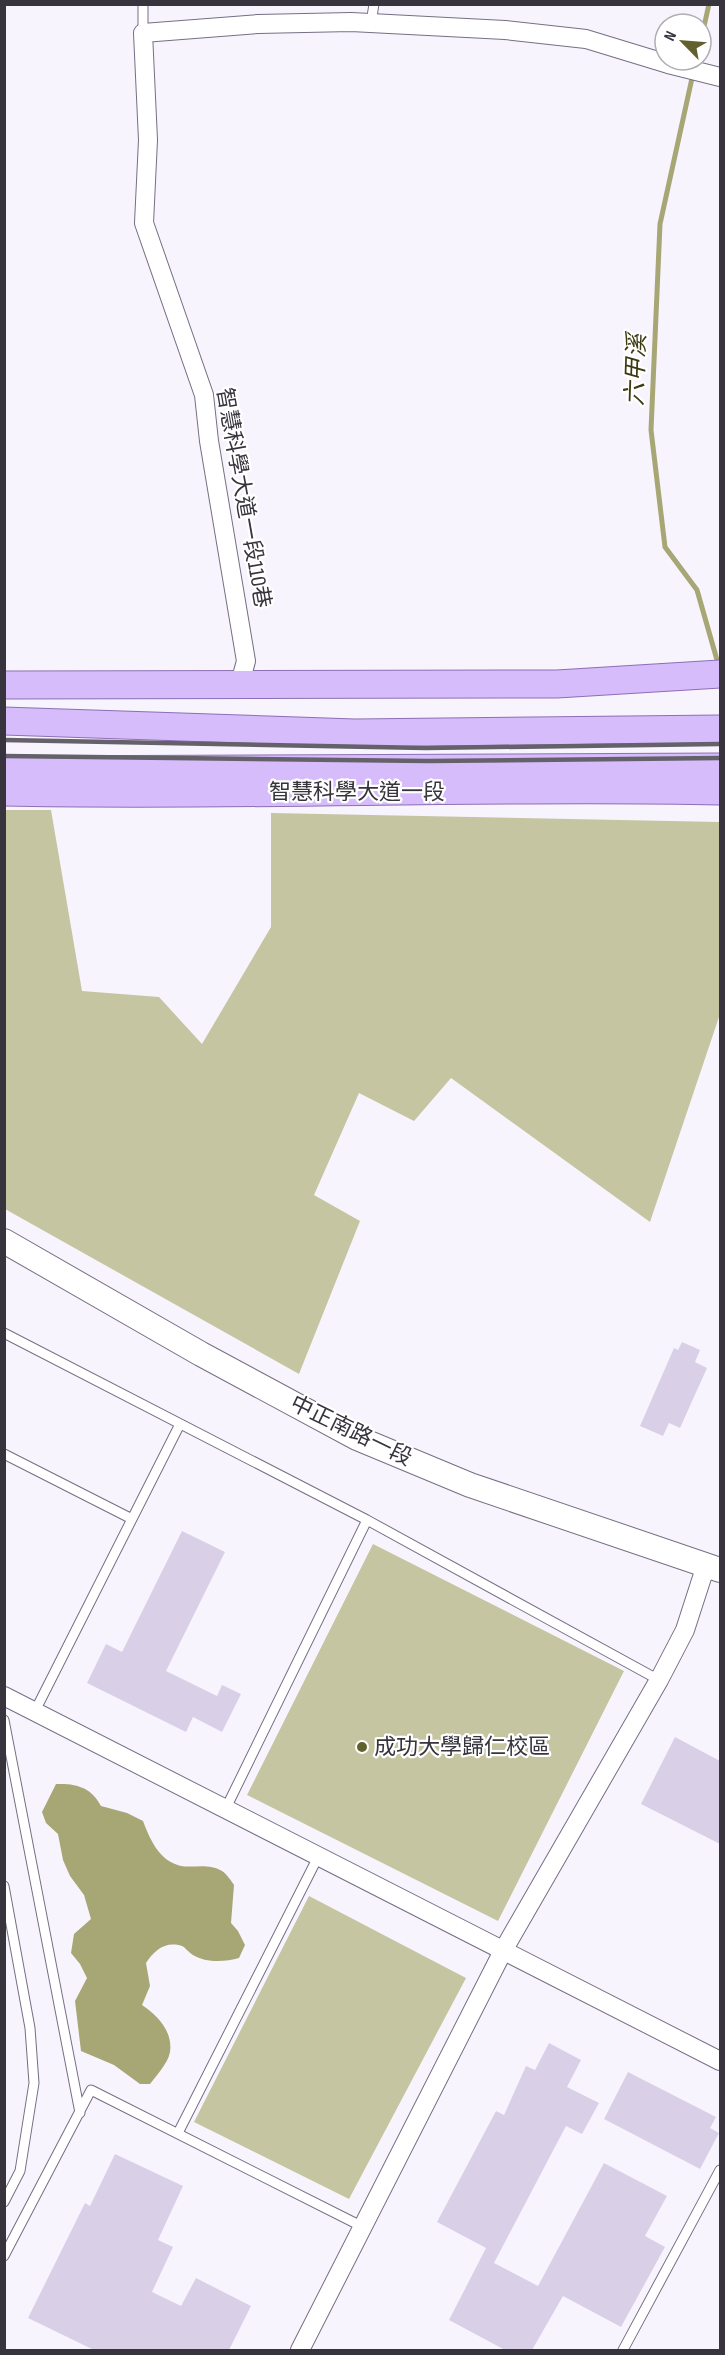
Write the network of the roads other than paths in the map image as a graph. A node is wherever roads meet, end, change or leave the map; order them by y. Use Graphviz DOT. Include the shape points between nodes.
graph roads {
  1 [pos="143,4"];
  2 [pos="374,4"];
  3 [pos="371,23"];
  4 [pos="143,33"];
  5 [pos="713,75"];
  6 [pos="720,674"];
  7 [pos="240,683"];
  8 [pos="4,685"];
  9 [pos="4,721"];
  10 [pos="720,729"];
  11 [pos="4,770"];
  12 [pos="717,783"];
  13 [pos="4,792"];
  14 [pos="4,1241"];
  15 [pos="4,1333"];
  16 [pos="180,1424"];
  17 [pos="4,1454"];
  18 [pos="132,1519"];
  19 [pos="367,1520"];
  20 [pos="713,1567"];
  21 [pos="659,1680"];
  22 [pos="4,1696"];
  23 [pos="35,1711"];
  24 [pos="4,1720"];
  25 [pos="226,1808"];
  26 [pos="319,1855"];
  27 [pos="4,1886"];
  28 [pos="504,1949"];
  29 [pos="720,2061"];
  30 [pos="80,2113"];
  31 [pos="178,2133"];
  32 [pos="720,2170"];
  33 [pos="4,2202"];
  34 [pos="363,2227"];
  35 [pos="4,2256"];
  36 [pos="300,2350"];
  37 [pos="623,2350"];
  1 -- 4 [label="lane, 智慧科學大道一段110巷"];
  2 -- 3 [label="lane"];
  3 -- 4 [label="street" via="258,24"];
  3 -- 5 [label="street" via="586,39"];
  4 -- 7 [label="street, 智慧科學大道一段110巷" via="148,140 144,223 204,395 246,661"];
  6 -- 7 [label="main road" via="557,684"];
  7 -- 8 [label="main road"];
  9 -- 10 [label="main road" via="355,733"];
  11 -- 12 [label="main road, 智慧科學大道一段" via="687,767"];
  12 -- 13 [label="main road, 智慧科學大道一段" via="134,795"];
  14 -- 20 [label="street, 中正南路一段" via="357,1438 470,1485"];
  15 -- 16 [label="lane"];
  16 -- 18 [label="lane"];
  16 -- 19 [label="lane"];
  17 -- 18 [label="lane"];
  18 -- 23 [label="lane"];
  19 -- 21 [label="lane"];
  19 -- 25 [label="lane"];
  20 -- 21 [label="street"];
  21 -- 28 [label="street"];
  22 -- 23 [label="street"];
  23 -- 25 [label="street"];
  24 -- 30 [label="lane"];
  25 -- 26 [label="street"];
  26 -- 28 [label="street"];
  26 -- 31 [label="lane"];
  27 -- 33 [label="lane" via="30,2028 34,2084 20,2171"];
  28 -- 29 [label="street"];
  28 -- 34 [label="street"];
  30 -- 31 [label="lane" via="91,2090"];
  30 -- 35 [label="lane"];
  31 -- 34 [label="lane"];
  32 -- 37 [label="lane"];
  34 -- 36 [label="street"];
}
